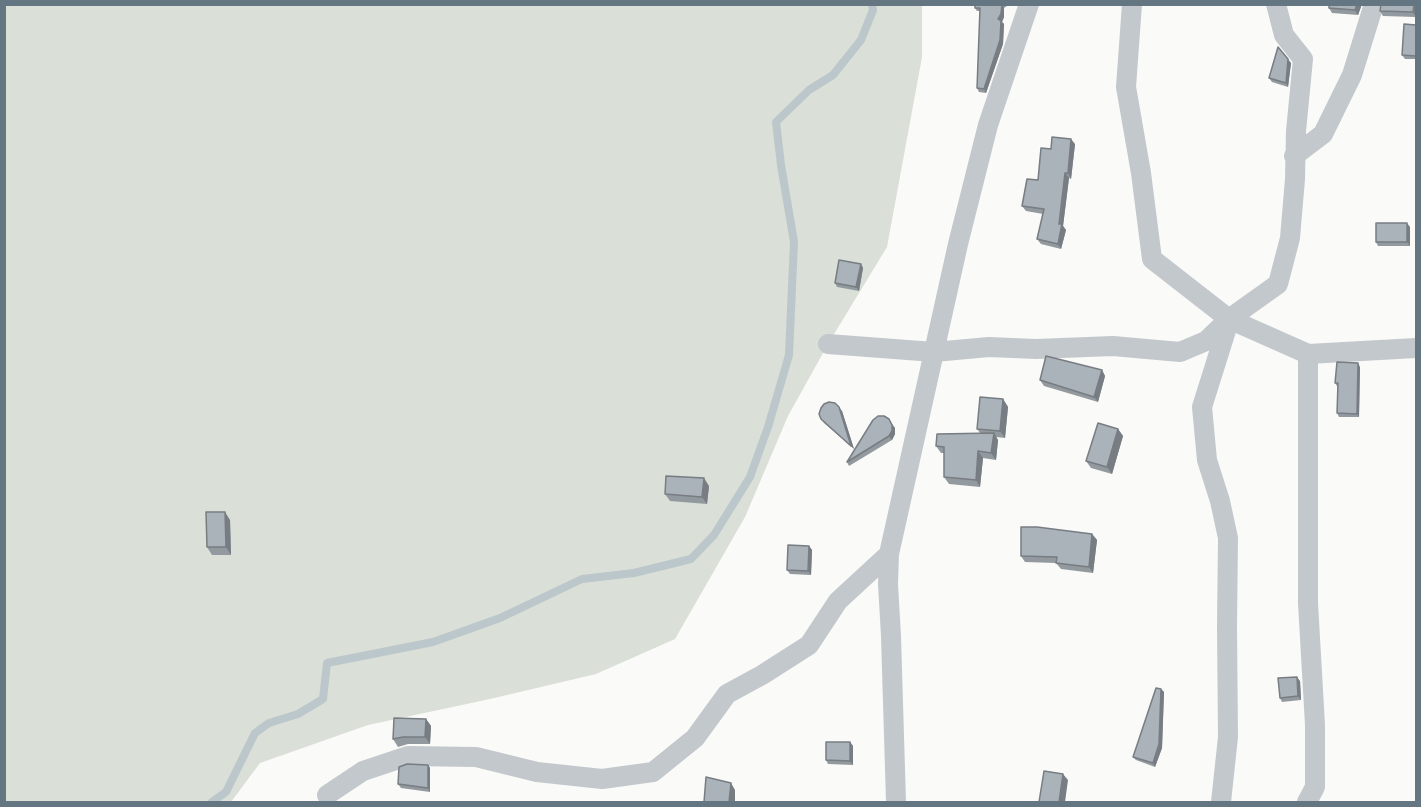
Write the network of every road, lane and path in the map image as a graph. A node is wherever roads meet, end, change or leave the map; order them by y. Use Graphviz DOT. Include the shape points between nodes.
graph roads {
  1 [pos="1029,4"];
  2 [pos="1132,4"];
  3 [pos="1276,4"];
  4 [pos="1374,4"];
  5 [pos="1294,156"];
  6 [pos="1229,319"];
  7 [pos="828,344"];
  8 [pos="1416,348"];
  9 [pos="934,352"];
  10 [pos="1308,354"];
  11 [pos="889,554"];
  12 [pos="327,795"];
  13 [pos="1222,796"];
  14 [pos="896,802"];
  15 [pos="1239,802"];
  16 [pos="1307,802"];
  1 -- 9 [label="street" via="988,126"];
  2 -- 6 [label="street" via="1126,87 1152,259"];
  3 -- 5 [label="street" via="1284,35 1303,59"];
  4 -- 5 [label="street" via="1352,75 1323,134"];
  5 -- 6 [label="street" via="1290,238 1278,284"];
  6 -- 9 [label="street" via="1206,341 1180,352 1113,346 989,347"];
  6 -- 10 [label="street"];
  6 -- 13 [label="street" via="1202,407 1207,460 1228,538 1228,737"];
  7 -- 9 [label="street"];
  8 -- 10 [label="street"];
  9 -- 11 [label="street"];
  10 -- 16 [label="street" via="1308,603 1315,787"];
  11 -- 12 [label="street" via="838,601 809,645 727,694 695,738 652,772 602,779 537,772 476,757 408,756 363,771"];
  11 -- 14 [label="street"];
  13 -- 15 [label="street"];
}
